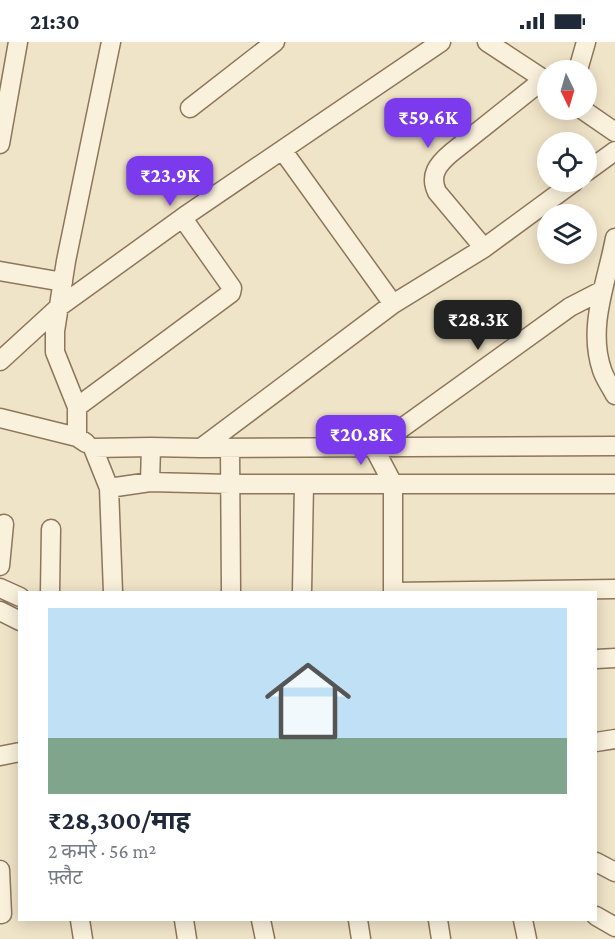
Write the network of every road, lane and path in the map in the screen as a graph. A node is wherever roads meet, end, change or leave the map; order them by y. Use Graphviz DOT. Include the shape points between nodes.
graph roads {
  1 [pos="18,42"];
  2 [pos="111,42"];
  3 [pos="275,42"];
  4 [pos="441,42"];
  5 [pos="586,42"];
  6 [pos="496,45"];
  7 [pos="581,60"];
  8 [pos="537,75"];
  9 [pos="537,88"];
  10 [pos="190,108"];
  11 [pos="597,120"];
  12 [pos="615,132"];
  13 [pos="0,144"];
  14 [pos="283,151"];
  15 [pos="615,151"];
  16 [pos="597,164"];
  17 [pos="560,192"];
  18 [pos="185,216"];
  19 [pos="615,241"];
  20 [pos="484,248"];
  21 [pos="0,271"];
  22 [pos="63,282"];
  23 [pos="603,290"];
  24 [pos="393,304"];
  25 [pos="58,307"];
  26 [pos="0,361"];
  27 [pos="615,394"];
  28 [pos="77,408"];
  29 [pos="0,418"];
  30 [pos="77,436"];
  31 [pos="615,446"];
  32 [pos="151,447"];
  33 [pos="93,448"];
  34 [pos="201,448"];
  35 [pos="230,448"];
  36 [pos="374,448"];
  37 [pos="150,482"];
  38 [pos="230,484"];
  39 [pos="304,484"];
  40 [pos="393,484"];
  41 [pos="615,484"];
  42 [pos="109,488"];
  43 [pos="615,492"];
  44 [pos="4,524"];
  45 [pos="51,529"];
  46 [pos="0,566"];
  47 [pos="0,588"];
  48 [pos="615,589"];
  49 [pos="50,591"];
  50 [pos="113,591"];
  51 [pos="231,591"];
  52 [pos="302,591"];
  53 [pos="393,591"];
  54 [pos="467,591"];
  55 [pos="18,596"];
  56 [pos="0,611"];
  57 [pos="18,620"];
  58 [pos="615,658"];
  59 [pos="597,659"];
  60 [pos="615,739"];
  61 [pos="597,742"];
  62 [pos="18,752"];
  63 [pos="0,756"];
  64 [pos="597,863"];
  65 [pos="0,870"];
  66 [pos="615,872"];
  67 [pos="7,913"];
  68 [pos="597,917"];
  69 [pos="80,921"];
  70 [pos="184,921"];
  71 [pos="261,921"];
  72 [pos="358,921"];
  73 [pos="438,921"];
  74 [pos="523,921"];
  75 [pos="615,927"];
  76 [pos="83,939"];
  77 [pos="187,939"];
  78 [pos="265,939"];
  79 [pos="361,939"];
  80 [pos="441,939"];
  81 [pos="527,939"];
  1 -- 13 [label="street"];
  2 -- 22 [label="street"];
  3 -- 10 [label="street"];
  4 -- 14 [label="street"];
  5 -- 7 [label="street"];
  6 -- 8 [label="street"];
  9 -- 20 [label="street" via="451,153 434,175 437,192"];
  11 -- 12 [label="street"];
  14 -- 18 [label="street"];
  14 -- 24 [label="street"];
  15 -- 16 [label="street"];
  17 -- 20 [label="street"];
  18 -- 25 [label="street"];
  18 -- 28 [label="street" via="231,292"];
  19 -- 23 [label="street"];
  20 -- 24 [label="street"];
  21 -- 22 [label="street"];
  22 -- 25 [label="street"];
  23 -- 27 [label="street" via="597,317 598,353 602,372"];
  23 -- 36 [label="street" via="570,307"];
  24 -- 34 [label="street"];
  25 -- 26 [label="street"];
  25 -- 28 [label="street" via="55,352"];
  28 -- 30 [label="street"];
  29 -- 30 [label="street"];
  30 -- 33 [label="street"];
  31 -- 36 [label="street"];
  32 -- 33 [label="street"];
  32 -- 34 [label="street"];
  32 -- 37 [label="street"];
  33 -- 42 [label="street"];
  34 -- 35 [label="street"];
  35 -- 36 [label="street"];
  35 -- 38 [label="street"];
  36 -- 40 [label="street"];
  37 -- 38 [label="street"];
  37 -- 42 [label="street"];
  38 -- 39 [label="street"];
  38 -- 51 [label="street"];
  39 -- 40 [label="street"];
  39 -- 52 [label="street"];
  40 -- 41 [label="street"];
  40 -- 53 [label="street"];
  41 -- 43 [label="street"];
  42 -- 50 [label="street"];
  44 -- 46 [label="street"];
  45 -- 49 [label="street"];
  47 -- 55 [label="street"];
  48 -- 54 [label="street"];
  56 -- 57 [label="street"];
  58 -- 59 [label="street"];
  60 -- 61 [label="street"];
  62 -- 63 [label="street"];
  64 -- 66 [label="street"];
  65 -- 67 [label="street"];
  68 -- 75 [label="street"];
  69 -- 76 [label="street"];
  70 -- 77 [label="street"];
  71 -- 78 [label="street"];
  72 -- 79 [label="street"];
  73 -- 80 [label="street"];
  74 -- 81 [label="street"];
}
